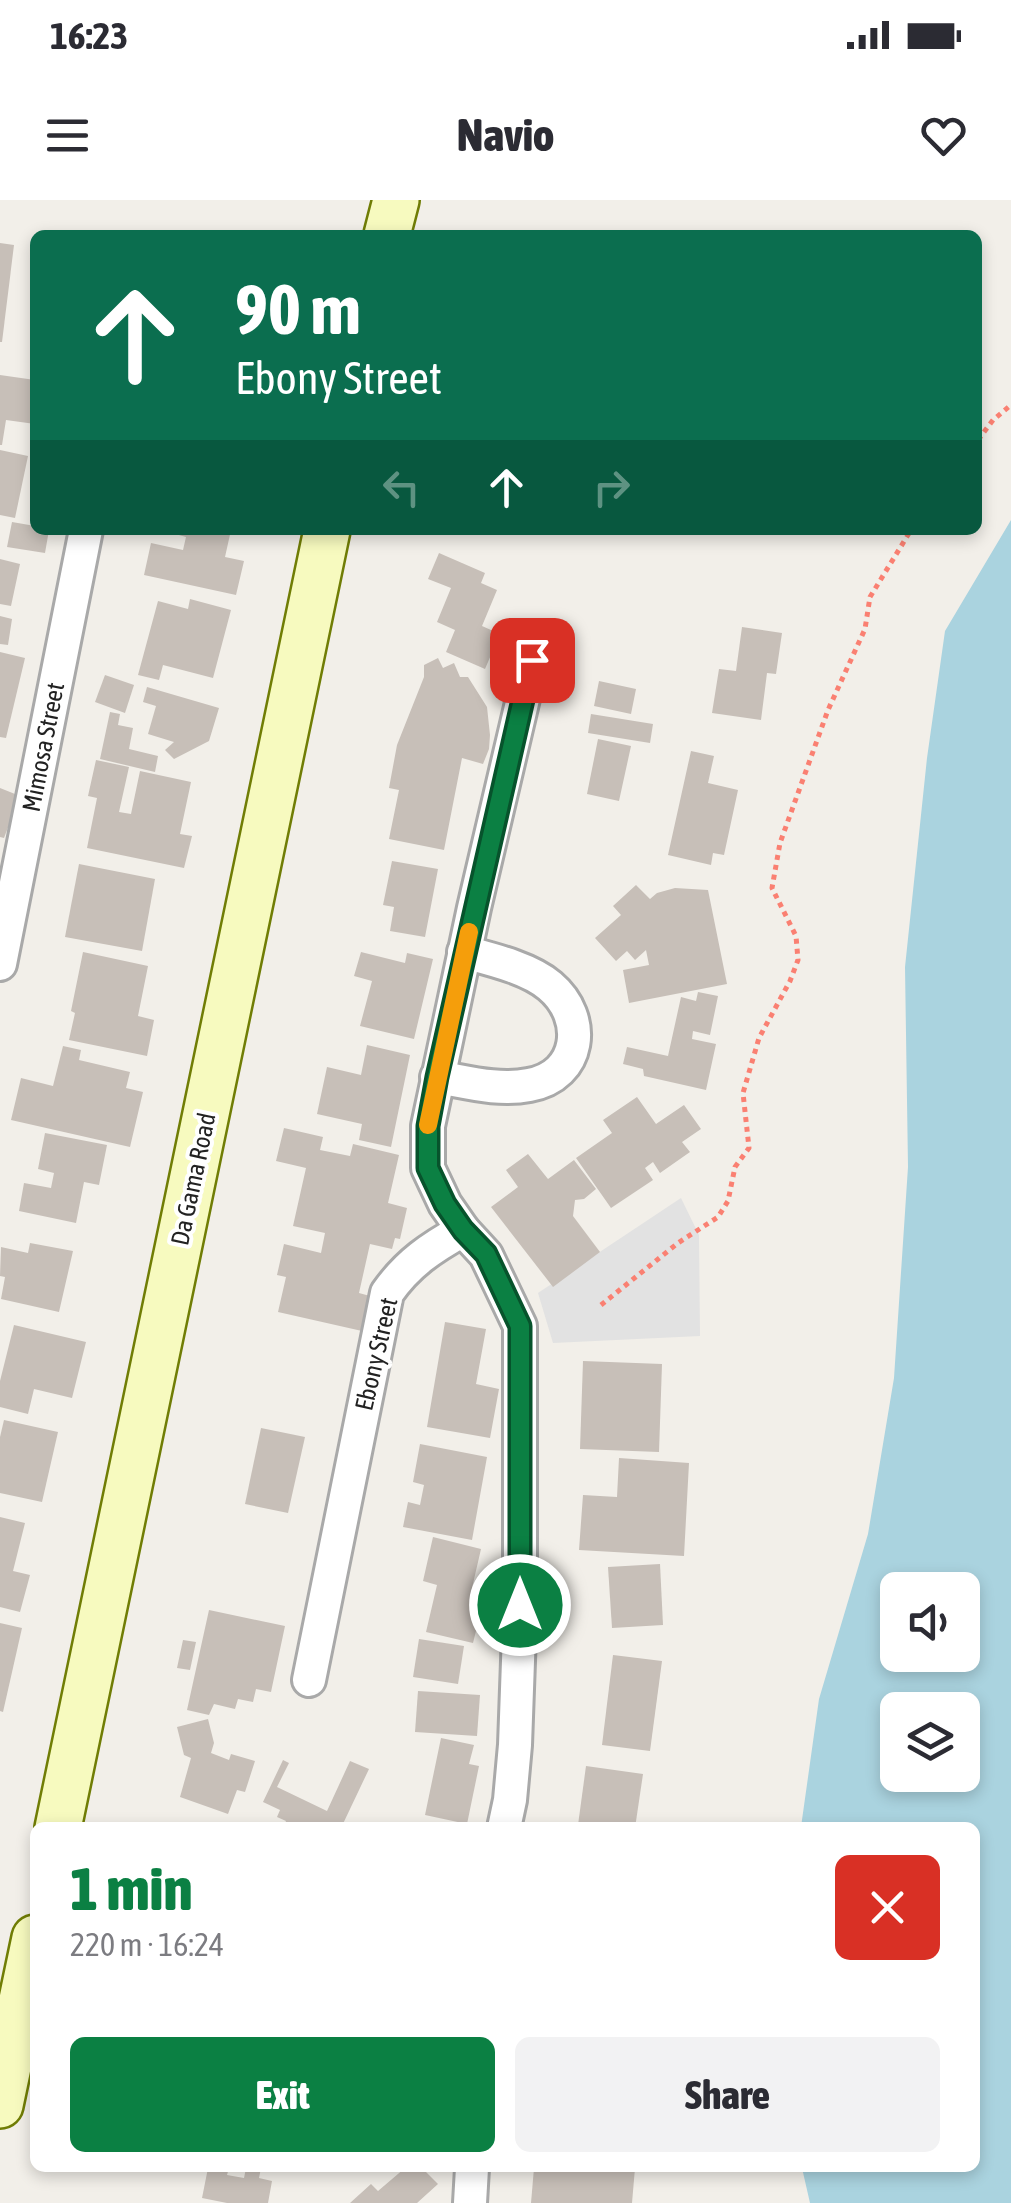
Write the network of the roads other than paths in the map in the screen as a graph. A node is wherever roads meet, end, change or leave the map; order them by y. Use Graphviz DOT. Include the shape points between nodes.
graph roads {
  1 [pos="396,200"];
  2 [pos="389,230"];
  3 [pos="85,535"];
  4 [pos="326,535"];
  5 [pos="532,660"];
  6 [pos="464,952"];
  7 [pos="0,964"];
  8 [pos="437,1077"];
  9 [pos="463,1230"];
  10 [pos="308,1680"];
  11 [pos="59,1822"];
  12 [pos="505,1822"];
  13 [pos="25,1960"];
  14 [pos="0,2104"];
  15 [pos="472,2172"];
  16 [pos="470,2203"];
  1 -- 2 [label="street"];
  3 -- 7 [label="street, Mimosa Street"];
  4 -- 11 [label="street, Da Gama Road"];
  5 -- 6 [label="street"];
  6 -- 8 [label="street"];
  6 -- 8 [label="street" via="504,962 549,985 572,1012 574,1047 557,1074 532,1085 504,1088"];
  8 -- 9 [label="street" via="428,1168"];
  9 -- 10 [label="street, Ebony Street" via="417,1259 387,1293"];
  9 -- 12 [label="street" via="486,1254 520,1326 520,1605"];
  13 -- 14 [label="street"];
  15 -- 16 [label="street"];
}
